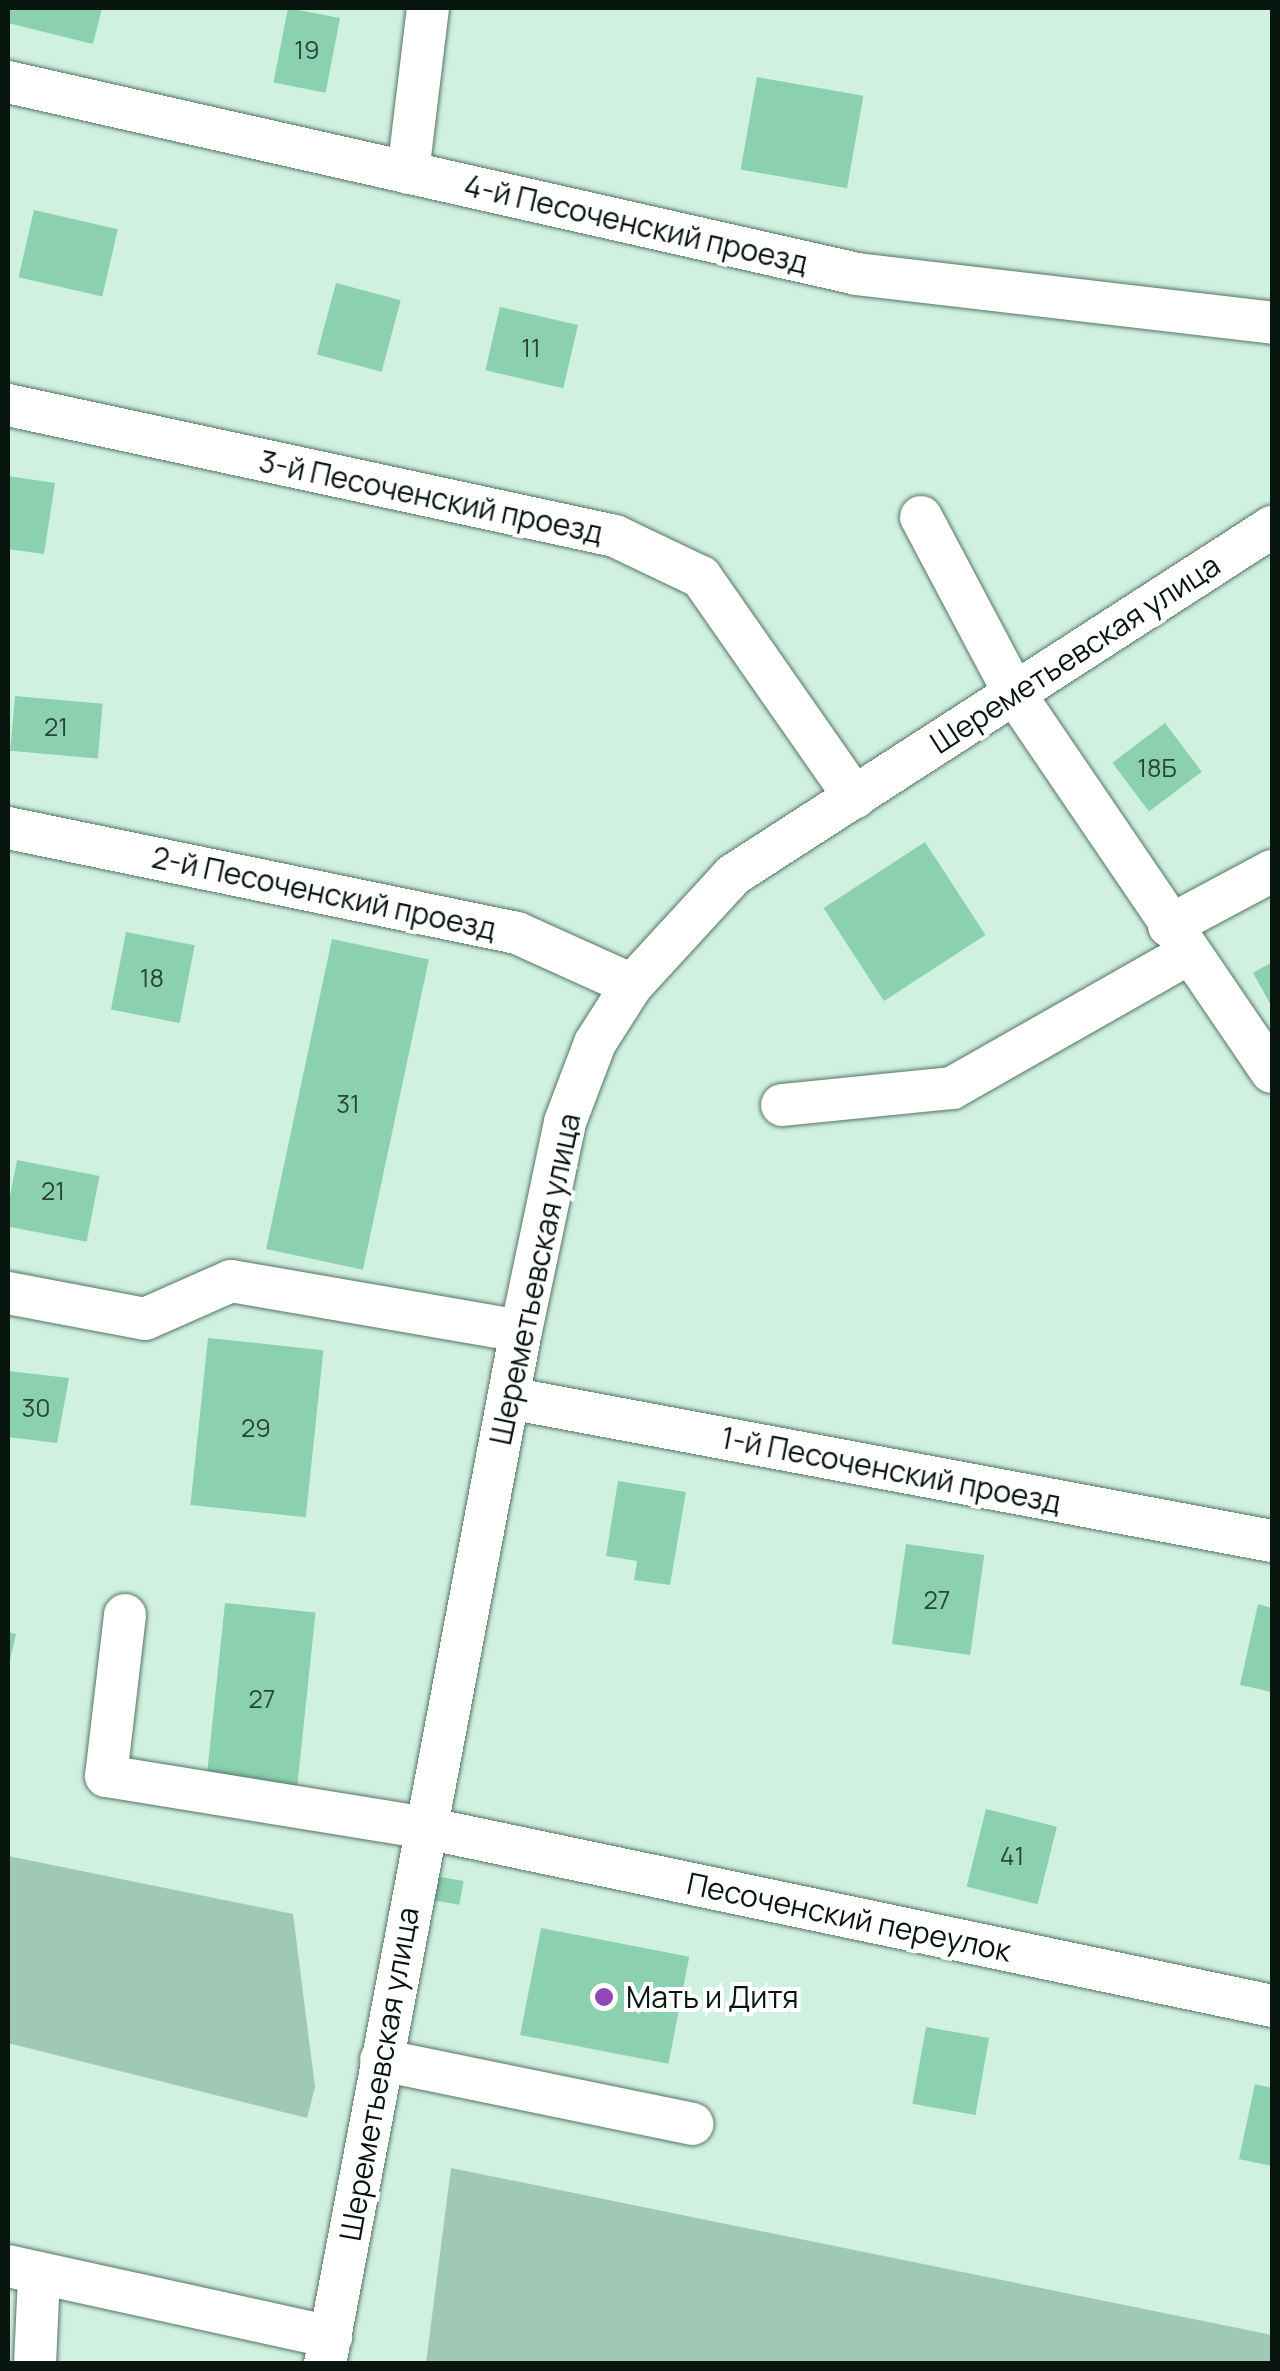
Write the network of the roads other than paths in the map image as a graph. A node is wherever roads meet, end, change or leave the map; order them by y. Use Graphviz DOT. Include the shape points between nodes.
graph roads {
  1 [pos="428,8"];
  2 [pos="8,82"];
  3 [pos="408,173"];
  4 [pos="1272,322"];
  5 [pos="8,406"];
  6 [pos="922,517"];
  7 [pos="1272,527"];
  8 [pos="1014,694"];
  9 [pos="855,798"];
  10 [pos="8,828"];
  11 [pos="1272,871"];
  12 [pos="1178,940"];
  13 [pos="632,984"];
  14 [pos="1272,1072"];
  15 [pos="782,1105"];
  16 [pos="8,1293"];
  17 [pos="521,1331"];
  18 [pos="509,1398"];
  19 [pos="1272,1541"];
  20 [pos="125,1615"];
  21 [pos="426,1828"];
  22 [pos="1272,2006"];
  23 [pos="381,2060"];
  24 [pos="693,2124"];
  25 [pos="24,2271"];
  26 [pos="328,2350"];
  27 [pos="35,2364"];
  1 -- 3 [label="street"];
  2 -- 3 [label="street, 4-й Песоченский проезд"];
  3 -- 4 [label="street, 4-й Песоченский проезд" via="857,274"];
  5 -- 9 [label="street, 3-й Песоченский проезд" via="615,536 700,577"];
  6 -- 8 [label="street"];
  7 -- 8 [label="street, Шереметьевская улица"];
  8 -- 9 [label="street, Шереметьевская улица"];
  8 -- 12 [label="street"];
  9 -- 13 [label="street, Шереметьевская улица" via="733,875"];
  10 -- 13 [label="street, 2-й Песоченский проезд" via="517,933"];
  11 -- 12 [label="street"];
  12 -- 14 [label="street"];
  12 -- 15 [label="street" via="952,1088"];
  13 -- 17 [label="street, Шереметьевская улица" via="595,1043 565,1122"];
  16 -- 17 [label="street" via="145,1319 231,1281"];
  17 -- 18 [label="street, Шереметьевская улица"];
  18 -- 19 [label="street, 1-й Песоченский проезд"];
  18 -- 21 [label="street, Шереметьевская улица"];
  20 -- 21 [label="street, Песоченский переулок" via="106,1776"];
  21 -- 22 [label="street, Песоченский переулок"];
  21 -- 23 [label="street, Шереметьевская улица"];
  23 -- 24 [label="street"];
  23 -- 26 [label="street, Шереметьевская улица"];
  25 -- 26 [label="street"];
  25 -- 27 [label="street"];
}
